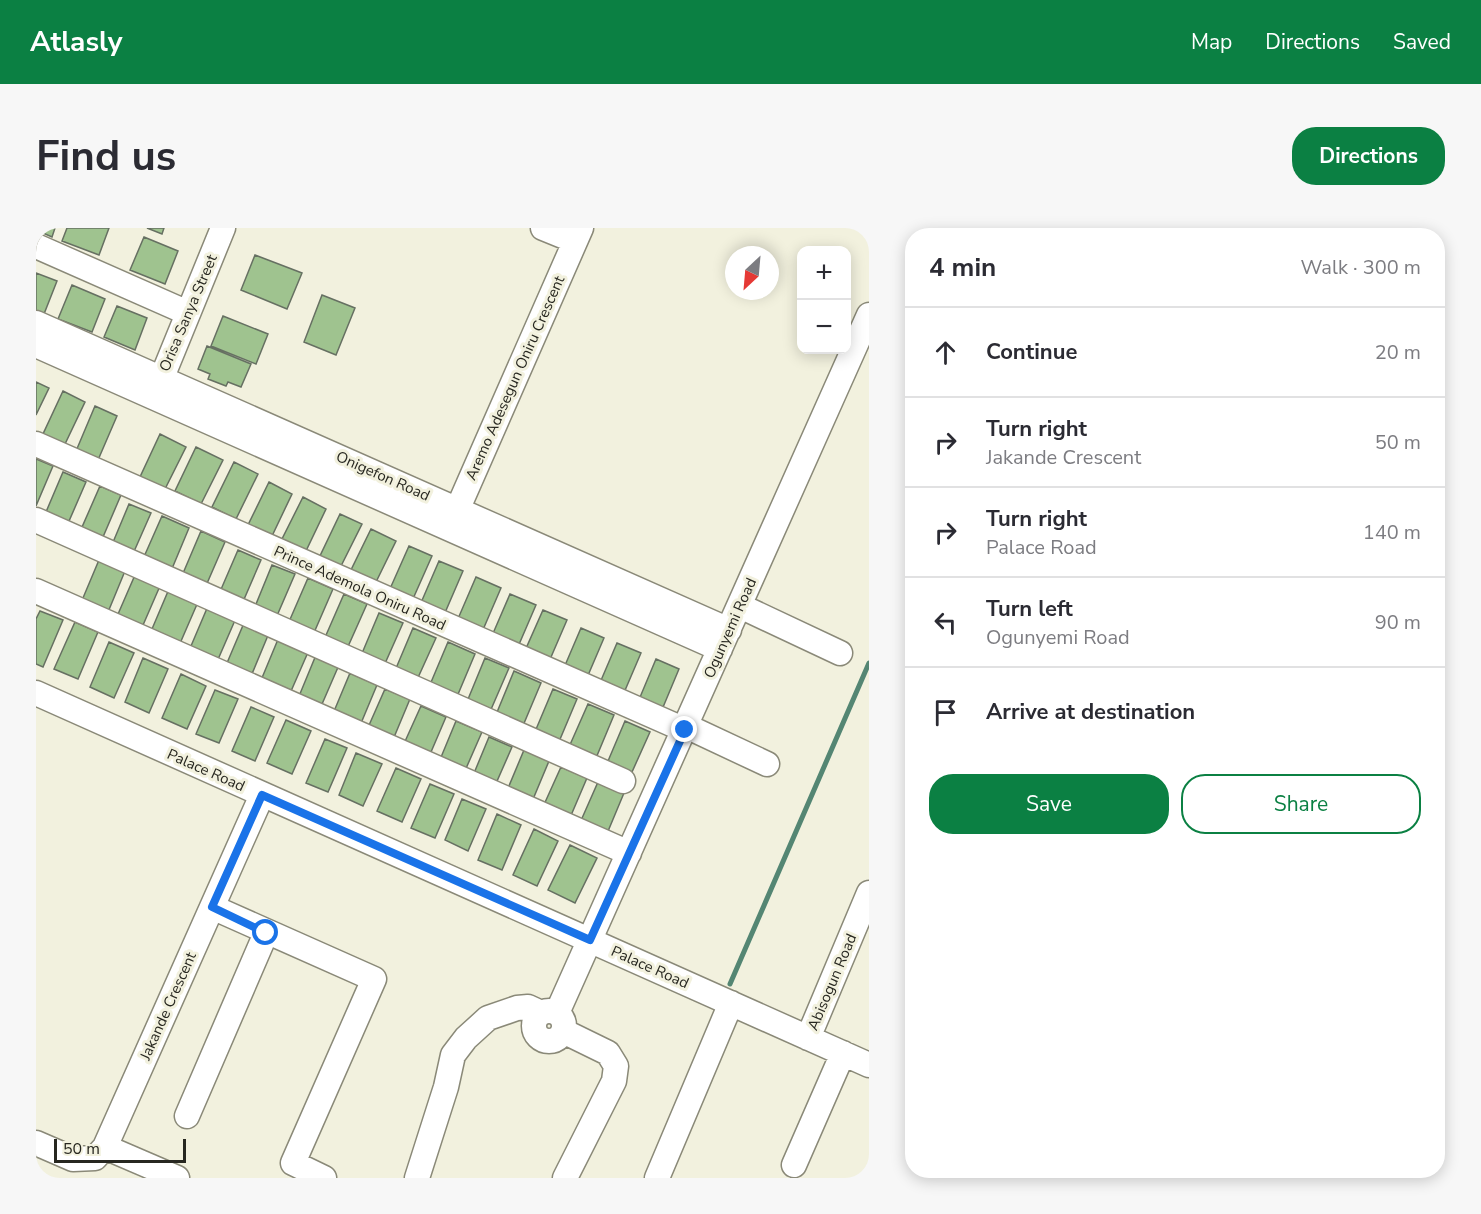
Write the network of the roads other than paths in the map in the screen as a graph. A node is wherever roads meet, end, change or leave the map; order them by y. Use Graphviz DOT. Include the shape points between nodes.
graph roads {
  1 [pos="224,228"];
  2 [pos="543,228"];
  3 [pos="578,234"];
  4 [pos="36,246"];
  5 [pos="188,313"];
  6 [pos="869,315"];
  7 [pos="36,323"];
  8 [pos="36,345"];
  9 [pos="157,388"];
  10 [pos="36,444"];
  11 [pos="453,519"];
  12 [pos="36,520"];
  13 [pos="36,591"];
  14 [pos="740,606"];
  15 [pos="725,639"];
  16 [pos="840,653"];
  17 [pos="36,693"];
  18 [pos="686,728"];
  19 [pos="767,764"];
  20 [pos="623,781"];
  21 [pos="262,795"];
  22 [pos="629,853"];
  23 [pos="869,892"];
  24 [pos="212,907"];
  25 [pos="266,933"];
  26 [pos="590,940"];
  27 [pos="732,1003"];
  28 [pos="554,1019"];
  29 [pos="808,1038"];
  30 [pos="843,1053"];
  31 [pos="869,1065"];
  32 [pos="187,1116"];
  33 [pos="36,1143"];
  34 [pos="105,1147"];
  35 [pos="794,1165"];
  36 [pos="177,1178"];
  37 [pos="324,1178"];
  38 [pos="417,1178"];
  39 [pos="565,1178"];
  40 [pos="657,1178"];
  1 -- 5 [label="street, Orisa Sanya Street"];
  2 -- 3 [label="street"];
  3 -- 11 [label="street, Aremo Adesegun Oniru Crescent"];
  4 -- 5 [label="street"];
  5 -- 9 [label="street, Orisa Sanya Street"];
  6 -- 14 [label="street, Ogunyemi Road"];
  7 -- 9 [label="street, Onigefon Road"];
  8 -- 9 [label="street, Onigefon Road"];
  9 -- 11 [label="street, Onigefon Road"];
  10 -- 18 [label="street, Prince Ademola Oniru Road"];
  11 -- 15 [label="street, Onigefon Road"];
  12 -- 20 [label="street"];
  13 -- 22 [label="street"];
  14 -- 15 [label="street, Ogunyemi Road"];
  14 -- 16 [label="street"];
  15 -- 18 [label="street, Ogunyemi Road"];
  17 -- 21 [label="street, Palace Road"];
  18 -- 19 [label="street, Prince Ademola Oniru Road"];
  18 -- 22 [label="street, Ogunyemi Road"];
  21 -- 24 [label="street, Jakande Crescent"];
  21 -- 26 [label="street, Palace Road"];
  22 -- 26 [label="street, Ogunyemi Road"];
  23 -- 29 [label="street, Abisogun Road"];
  24 -- 25 [label="street"];
  24 -- 34 [label="street, Jakande Crescent"];
  25 -- 32 [label="street"];
  25 -- 37 [label="street" via="374,979 293,1163"];
  26 -- 27 [label="street, Palace Road"];
  26 -- 28 [label="street, Ogunyemi Road"];
  27 -- 29 [label="street, Palace Road"];
  27 -- 40 [label="street"];
  28 -- 38 [label="street" via="528,1007 517,1008 488,1018 466,1038 453,1055"];
  28 -- 39 [label="street" via="608,1053 616,1066 614,1081"];
  29 -- 30 [label="street, Palace Road"];
  30 -- 31 [label="street, Palace Road"];
  30 -- 35 [label="street"];
  33 -- 34 [label="street" via="73,1159 95,1158"];
  34 -- 36 [label="street"];
}
